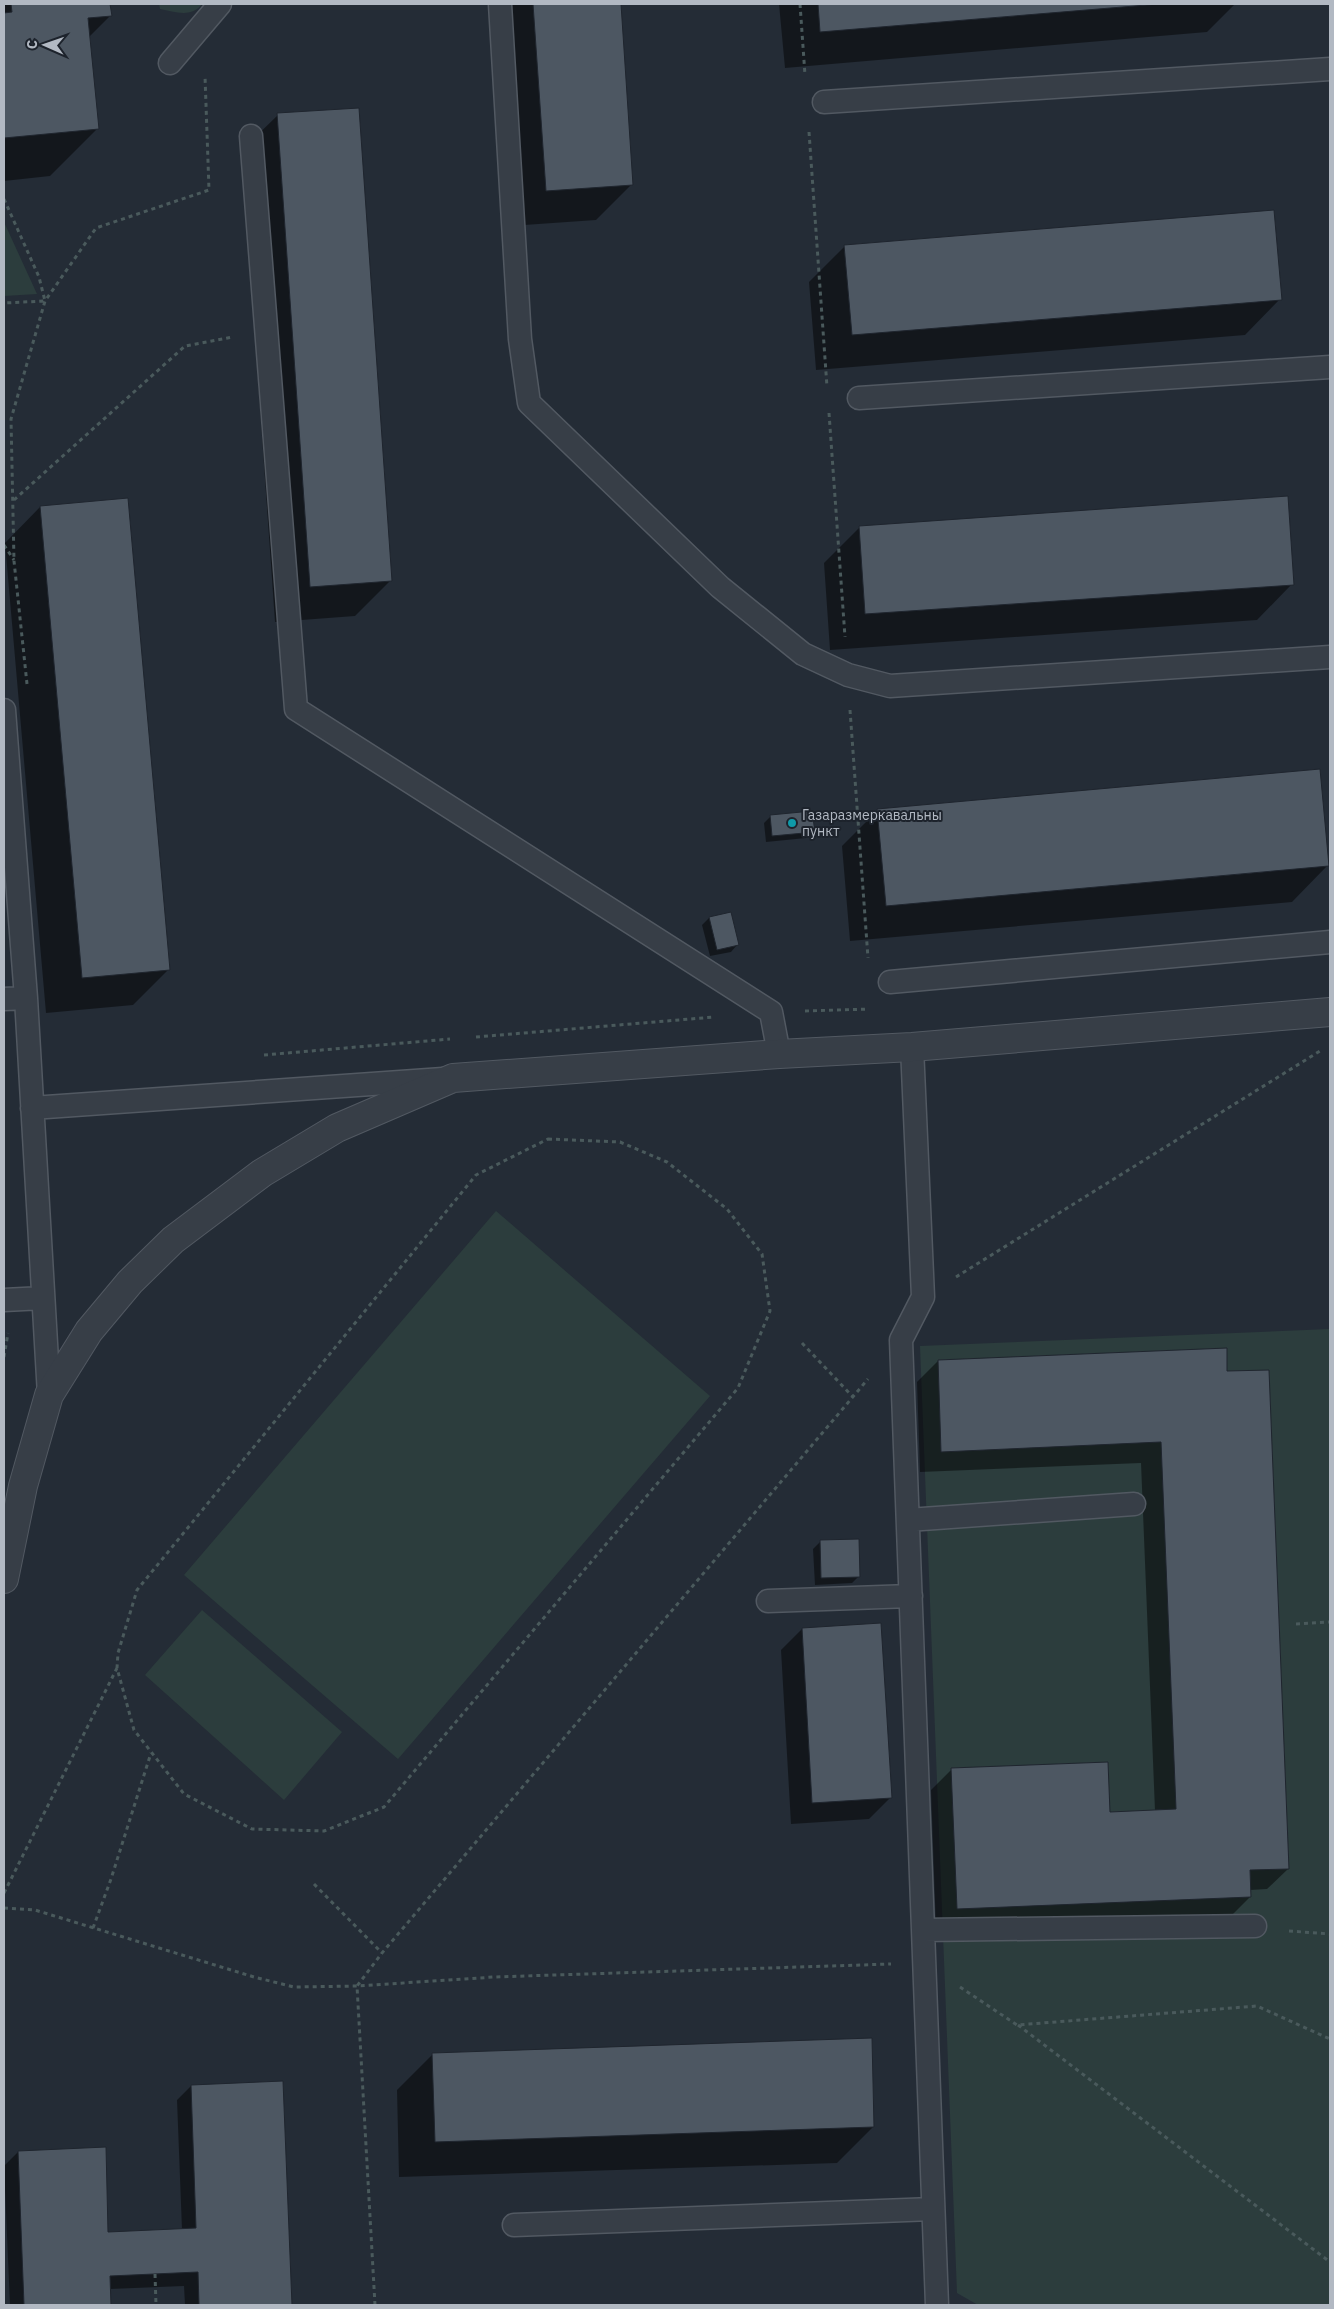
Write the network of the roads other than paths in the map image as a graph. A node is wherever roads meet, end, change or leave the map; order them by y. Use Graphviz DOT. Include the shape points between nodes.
graph roads {
  1 [pos="220,4"];
  2 [pos="500,4"];
  3 [pos="170,63"];
  4 [pos="1330,69"];
  5 [pos="824,102"];
  6 [pos="251,136"];
  7 [pos="1330,367"];
  8 [pos="859,398"];
  9 [pos="1330,657"];
  10 [pos="4,710"];
  11 [pos="1330,942"];
  12 [pos="890,982"];
  13 [pos="15,998"];
  14 [pos="1330,1012"];
  15 [pos="912,1047"];
  16 [pos="779,1054"];
  17 [pos="453,1078"];
  18 [pos="32,1108"];
  19 [pos="44,1298"];
  20 [pos="4,1300"];
  21 [pos="49,1395"];
  22 [pos="1134,1504"];
  23 [pos="908,1520"];
  24 [pos="4,1579"];
  25 [pos="911,1596"];
  26 [pos="768,1601"];
  27 [pos="1255,1926"];
  28 [pos="923,1930"];
  29 [pos="934,2209"];
  30 [pos="514,2225"];
  31 [pos="937,2305"];
  1 -- 3 [label="lane"];
  2 -- 9 [label="lane" via="520,339 529,403 720,587 803,654 848,674 890,686"];
  4 -- 5 [label="lane"];
  6 -- 16 [label="lane" via="296,709 771,1012"];
  7 -- 8 [label="lane"];
  10 -- 13 [label="lane"];
  11 -- 12 [label="lane"];
  13 -- 18 [label="lane"];
  14 -- 15 [label="street"];
  15 -- 16 [label="street"];
  15 -- 23 [label="lane" via="923,1297 901,1340"];
  16 -- 17 [label="street"];
  17 -- 18 [label="lane"];
  17 -- 21 [label="street" via="336,1128 262,1173 173,1240 130,1282 88,1331"];
  18 -- 19 [label="lane"];
  19 -- 20 [label="lane"];
  19 -- 21 [label="lane"];
  21 -- 24 [label="street" via="23,1486"];
  22 -- 23 [label="lane"];
  23 -- 25 [label="lane"];
  25 -- 26 [label="lane"];
  25 -- 28 [label="lane"];
  27 -- 28 [label="lane"];
  28 -- 29 [label="lane"];
  29 -- 30 [label="lane"];
  29 -- 31 [label="lane"];
}
